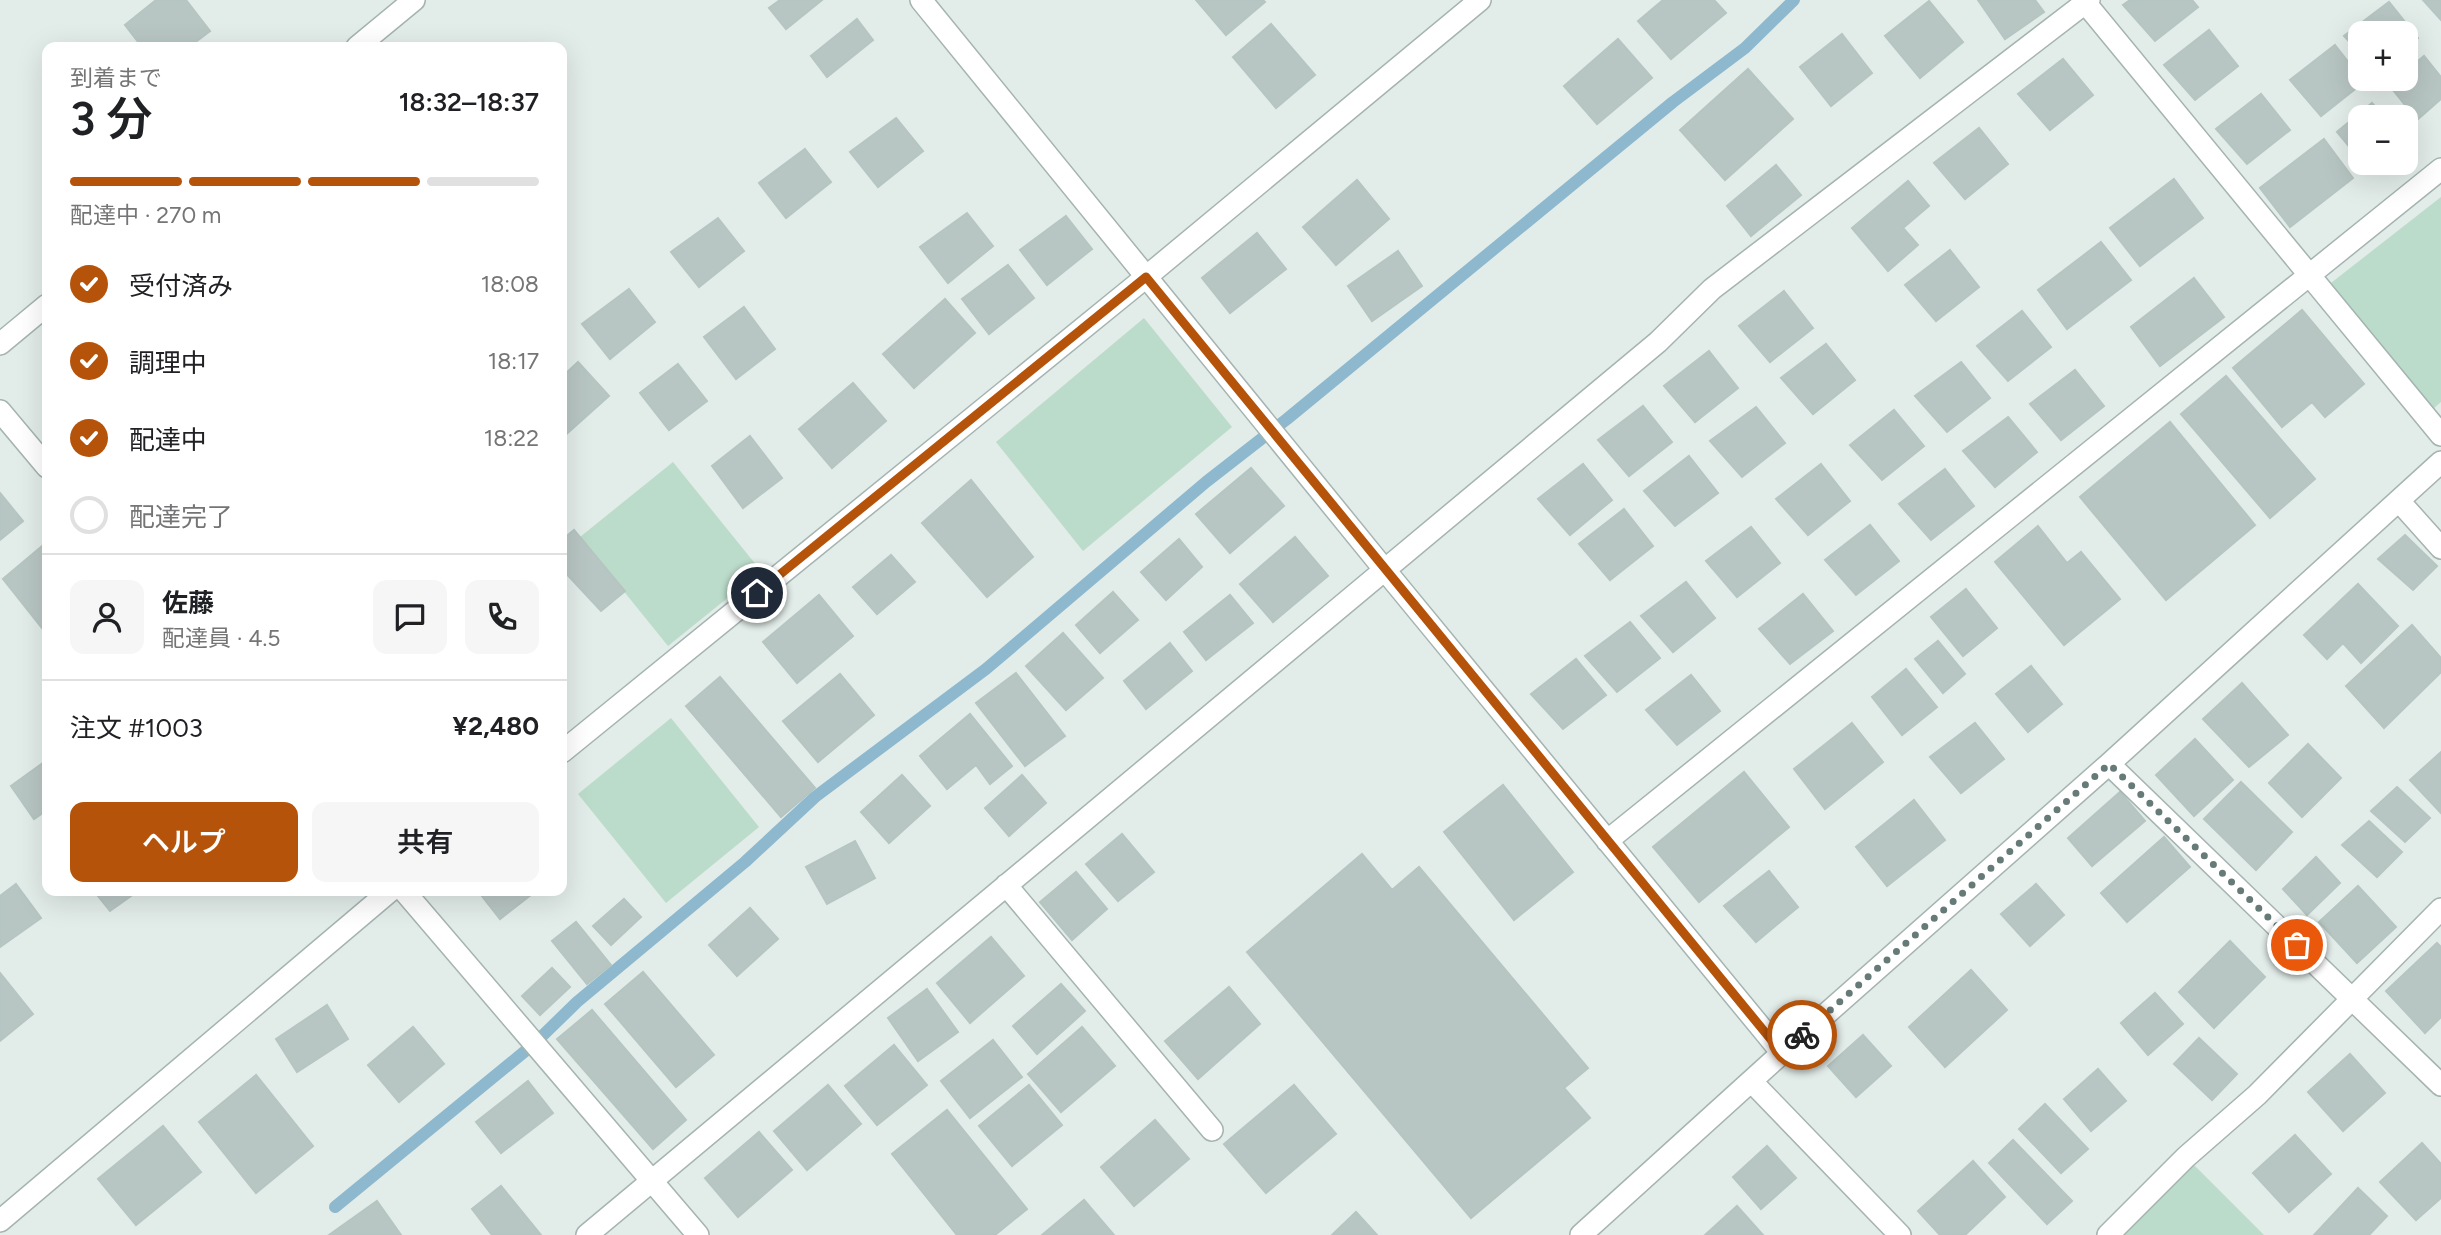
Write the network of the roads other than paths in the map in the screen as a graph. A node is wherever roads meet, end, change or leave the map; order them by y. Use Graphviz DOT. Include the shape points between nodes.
graph roads {
  1 [pos="414,0"];
  2 [pos="921,0"];
  3 [pos="1480,0"];
  4 [pos="2086,1"];
  5 [pos="363,42"];
  6 [pos="2441,169"];
  7 [pos="2310,276"];
  8 [pos="1146,277"];
  9 [pos="42,309"];
  10 [pos="0,344"];
  11 [pos="0,411"];
  12 [pos="2441,435"];
  13 [pos="42,461"];
  14 [pos="2441,462"];
  15 [pos="2399,500"];
  16 [pos="2441,548"];
  17 [pos="1384,569"];
  18 [pos="567,747"];
  19 [pos="2109,764"];
  20 [pos="1608,841"];
  21 [pos="1006,885"];
  22 [pos="384,896"];
  23 [pos="408,896"];
  24 [pos="2441,909"];
  25 [pos="2353,999"];
  26 [pos="1782,1053"];
  27 [pos="1751,1081"];
  28 [pos="2441,1085"];
  29 [pos="1212,1130"];
  30 [pos="653,1181"];
  31 [pos="0,1220"];
  32 [pos="587,1235"];
  33 [pos="698,1235"];
  34 [pos="1581,1235"];
  35 [pos="1900,1235"];
  36 [pos="2108,1235"];
  1 -- 5 [label="street"];
  2 -- 8 [label="street"];
  3 -- 8 [label="street"];
  4 -- 7 [label="street"];
  4 -- 17 [label="street" via="1712,289 1658,342"];
  6 -- 7 [label="street"];
  7 -- 12 [label="street"];
  7 -- 20 [label="street"];
  8 -- 17 [label="street"];
  8 -- 18 [label="street"];
  9 -- 10 [label="street"];
  11 -- 13 [label="street"];
  14 -- 15 [label="street"];
  15 -- 16 [label="street"];
  15 -- 19 [label="street"];
  17 -- 20 [label="street"];
  17 -- 21 [label="street"];
  19 -- 25 [label="street"];
  19 -- 26 [label="street"];
  20 -- 26 [label="street"];
  21 -- 29 [label="street"];
  21 -- 30 [label="street"];
  22 -- 31 [label="street"];
  23 -- 30 [label="street"];
  24 -- 25 [label="street"];
  25 -- 28 [label="street"];
  25 -- 36 [label="street"];
  26 -- 27 [label="street"];
  27 -- 34 [label="street"];
  27 -- 35 [label="street"];
  30 -- 32 [label="street"];
  30 -- 33 [label="street"];
}
